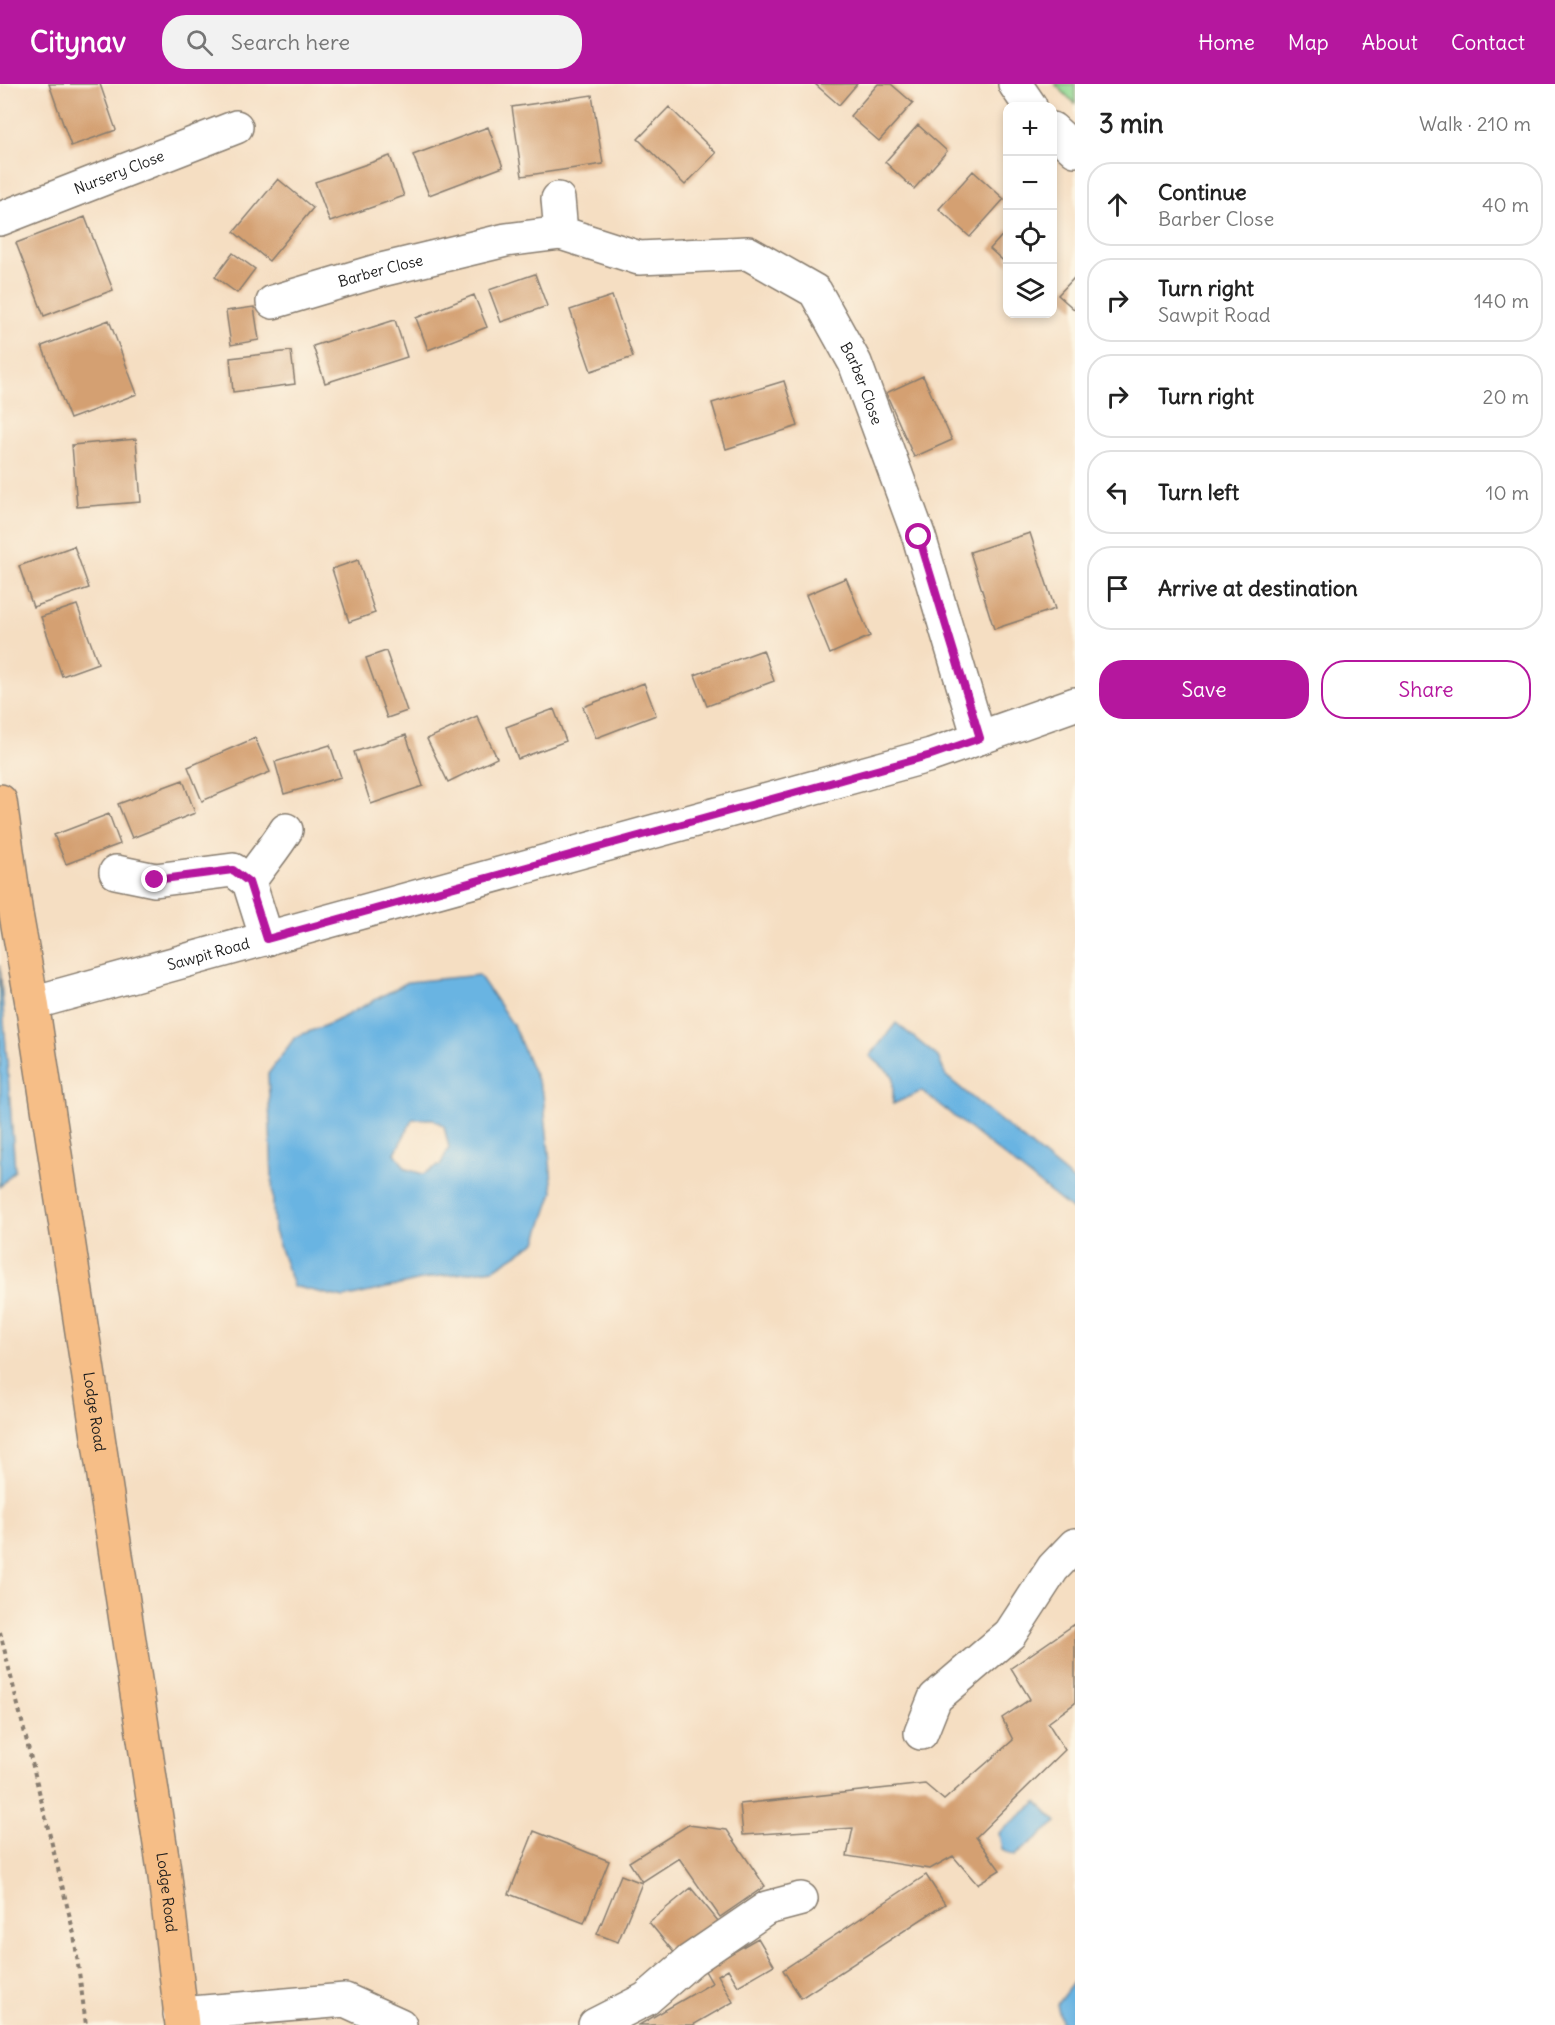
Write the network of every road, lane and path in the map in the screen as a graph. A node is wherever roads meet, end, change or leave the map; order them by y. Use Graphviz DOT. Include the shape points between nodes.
graph roads {
  1 [pos="1015,84"];
  2 [pos="1027,102"];
  3 [pos="236,127"];
  4 [pos="1057,133"];
  5 [pos="1075,150"];
  6 [pos="558,199"];
  7 [pos="0,219"];
  8 [pos="561,233"];
  9 [pos="273,302"];
  10 [pos="1075,704"];
  11 [pos="980,738"];
  12 [pos="0,801"];
  13 [pos="286,830"];
  14 [pos="116,872"];
  15 [pos="249,882"];
  16 [pos="267,939"];
  17 [pos="32,1003"];
  18 [pos="1075,1545"];
  19 [pos="0,1632"];
  20 [pos="921,1733"];
  21 [pos="801,1899"];
  22 [pos="181,2019"];
  23 [pos="86,2025"];
  24 [pos="400,2025"];
  25 [pos="595,2025"];
  1 -- 2 [label="street"];
  3 -- 7 [label="street, Nursery Close"];
  4 -- 5 [label="street"];
  6 -- 8 [label="street"];
  8 -- 9 [label="street, Barber Close" via="506,240"];
  8 -- 11 [label="street, Barber Close" via="639,258 748,253 814,291 863,384 919,537"];
  10 -- 11 [label="street, Sawpit Road"];
  11 -- 16 [label="street, Sawpit Road" via="931,755"];
  12 -- 17 [label="main road, Lodge Road"];
  13 -- 15 [label="street"];
  14 -- 15 [label="street" via="155,880 233,870"];
  15 -- 16 [label="street"];
  16 -- 17 [label="street, Sawpit Road"];
  17 -- 22 [label="main road, Lodge Road" via="165,1877"];
  18 -- 20 [label="street" via="1053,1568 1010,1634 935,1698"];
  19 -- 23 [label="path" via="74,1934"];
  21 -- 25 [label="street" via="767,1908 691,1960 646,1999"];
  22 -- 24 [label="street" via="345,2000"];
}
